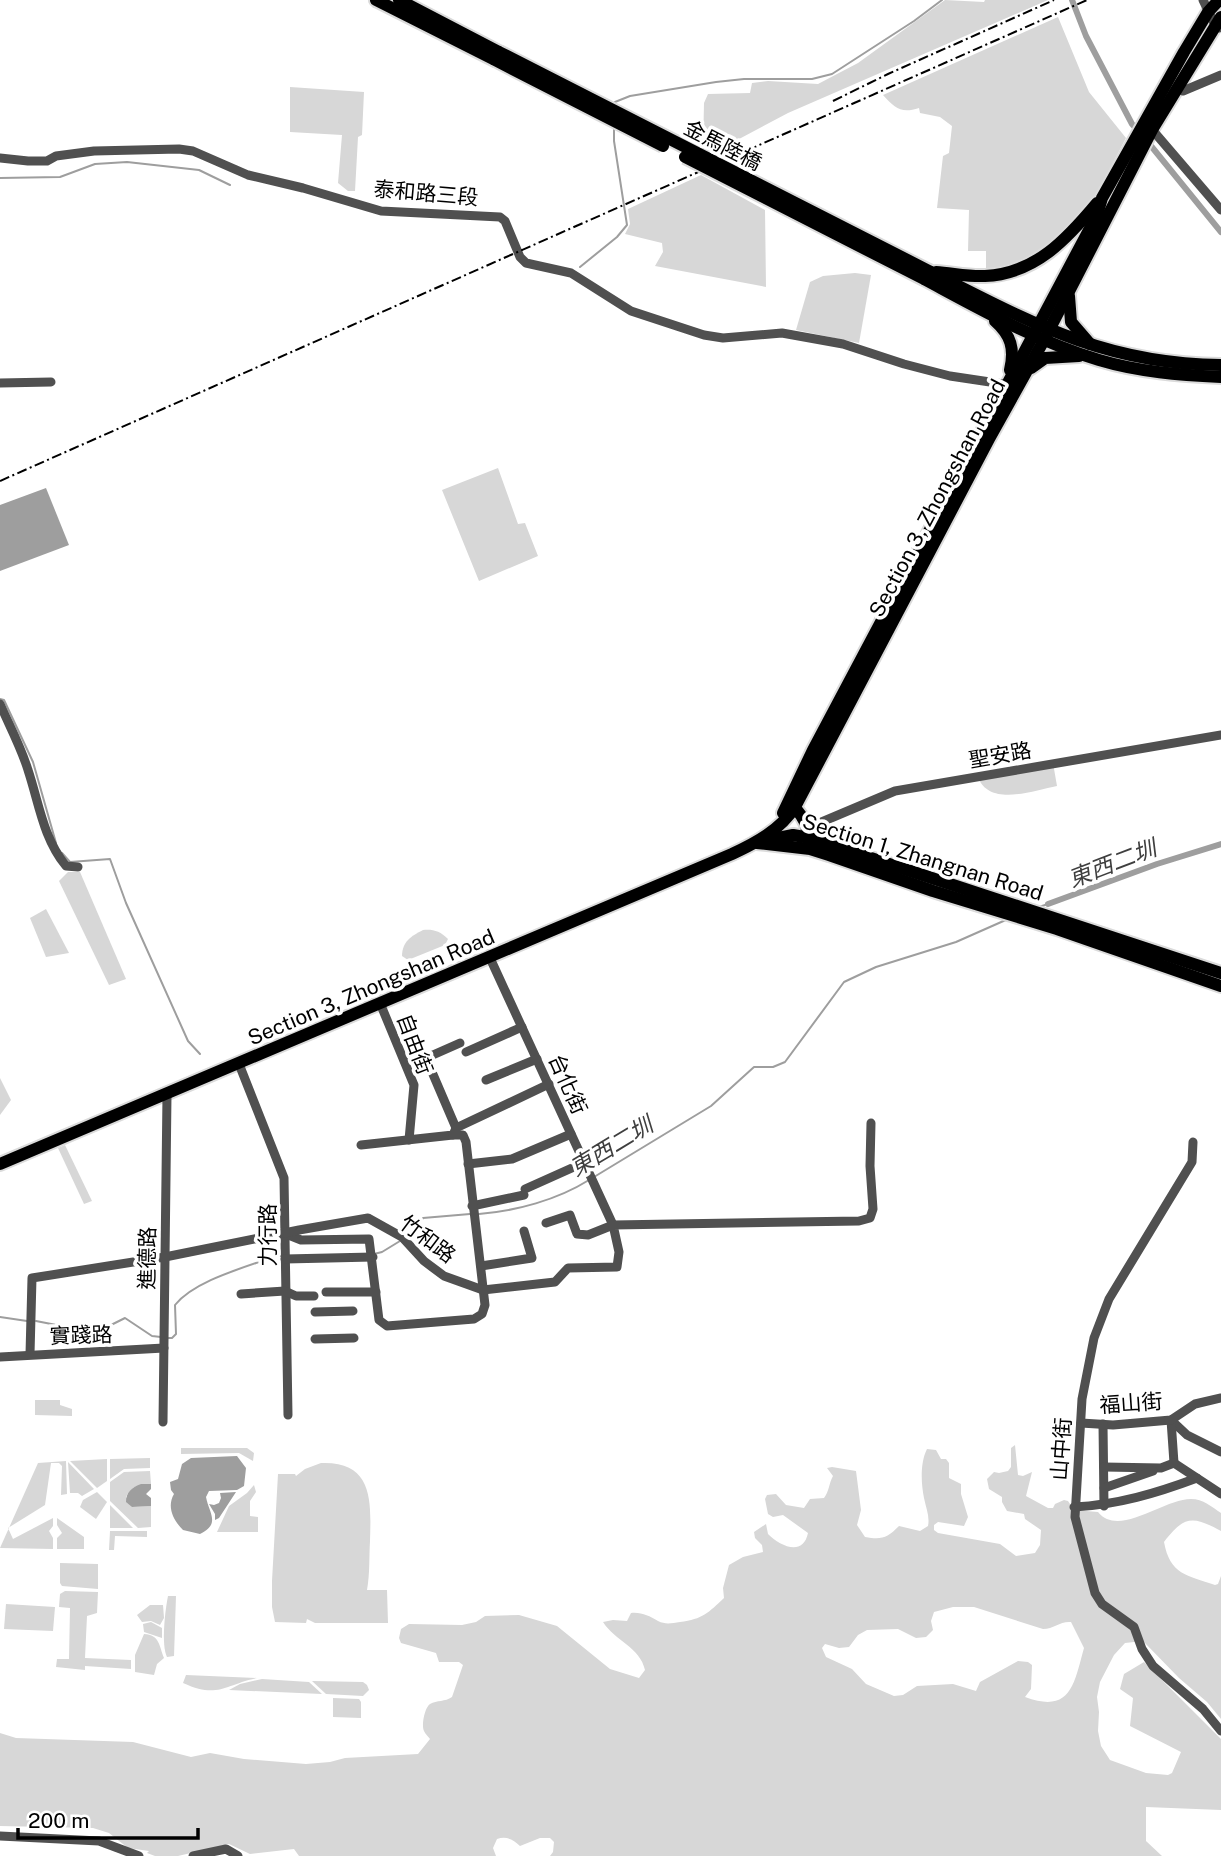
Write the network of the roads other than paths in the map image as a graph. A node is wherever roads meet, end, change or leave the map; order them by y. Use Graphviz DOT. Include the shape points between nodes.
graph roads {
  1 [pos="376,0"];
  2 [pos="399,0"];
  3 [pos="1219,0"];
  4 [pos="1206,6"];
  5 [pos="1219,24"];
  6 [pos="497,56"];
  7 [pos="1221,75"];
  8 [pos="1183,91"];
  9 [pos="1150,127"];
  10 [pos="1132,157"];
  11 [pos="0,158"];
  12 [pos="1102,198"];
  13 [pos="1221,210"];
  14 [pos="926,275"];
  15 [pos="1069,291"];
  16 [pos="982,309"];
  17 [pos="1041,333"];
  18 [pos="1089,351"];
  19 [pos="1221,365"];
  20 [pos="1221,377"];
  21 [pos="51,382"];
  22 [pos="0,383"];
  23 [pos="1015,384"];
  24 [pos="0,704"];
  25 [pos="1221,735"];
  26 [pos="789,809"];
  27 [pos="804,836"];
  28 [pos="756,843"];
  29 [pos="78,867"];
  30 [pos="490,958"];
  31 [pos="1221,973"];
  32 [pos="1221,986"];
  33 [pos="380,1003"];
  34 [pos="522,1027"];
  35 [pos="460,1042"];
  36 [pos="466,1052"];
  37 [pos="537,1059"];
  38 [pos="239,1064"];
  39 [pos="486,1080"];
  40 [pos="549,1084"];
  41 [pos="167,1095"];
  42 [pos="872,1123"];
  43 [pos="455,1132"];
  44 [pos="571,1134"];
  45 [pos="409,1140"];
  46 [pos="1193,1142"];
  47 [pos="361,1145"];
  48 [pos="0,1163"];
  49 [pos="583,1163"];
  50 [pos="468,1164"];
  51 [pos="473,1211"];
  52 [pos="545,1223"];
  53 [pos="612,1225"];
  54 [pos="524,1231"];
  55 [pos="285,1233"];
  56 [pos="372,1254"];
  57 [pos="285,1256"];
  58 [pos="165,1257"];
  59 [pos="481,1266"];
  60 [pos="482,1290"];
  61 [pos="285,1291"];
  62 [pos="326,1292"];
  63 [pos="376,1292"];
  64 [pos="241,1294"];
  65 [pos="314,1296"];
  66 [pos="353,1311"];
  67 [pos="315,1312"];
  68 [pos="354,1338"];
  69 [pos="315,1339"];
  70 [pos="164,1341"];
  71 [pos="30,1354"];
  72 [pos="0,1357"];
  73 [pos="1221,1398"];
  74 [pos="288,1415"];
  75 [pos="1171,1420"];
  76 [pos="163,1422"];
  77 [pos="1081,1423"];
  78 [pos="1103,1424"];
  79 [pos="1221,1452"];
  80 [pos="1174,1462"];
  81 [pos="1104,1467"];
  82 [pos="1161,1468"];
  83 [pos="1197,1478"];
  84 [pos="1104,1488"];
  85 [pos="1221,1494"];
  86 [pos="1104,1506"];
  87 [pos="1074,1507"];
  88 [pos="1221,1731"];
  89 [pos="0,1836"];
  90 [pos="139,1856"];
  91 [pos="193,1856"];
  92 [pos="238,1856"];
  1 -- 6 [label="main road"];
  2 -- 6 [label="main road"];
  3 -- 4 [label="main road"];
  4 -- 5 [label="street"];
  4 -- 9 [label="main road"];
  5 -- 9 [label="main road"];
  6 -- 14 [label="main road, 金馬陸橋, bridge"];
  7 -- 8 [label="street"];
  9 -- 10 [label="main road"];
  9 -- 13 [label="street"];
  10 -- 12 [label="main road, Section 3, Zhongshan Road"];
  10 -- 15 [label="main road, Section 3, Zhongshan Road"];
  11 -- 23 [label="street, 泰和路三段" via="28,162 94,150 179,149 248,175 381,211 500,217 526,262 571,273 631,311 679,328 723,338 782,333 843,344 950,376"];
  12 -- 14 [label="main road" via="1062,242 1017,271 985,276"];
  12 -- 17 [label="main road, Section 3, Zhongshan Road"];
  14 -- 16 [label="main road"];
  14 -- 17 [label="main road"];
  15 -- 17 [label="main road, Section 3, Zhongshan Road"];
  15 -- 18 [label="main road" via="1071,322"];
  16 -- 17 [label="main road"];
  16 -- 23 [label="main road" via="1007,332"];
  17 -- 18 [label="main road"];
  17 -- 23 [label="main road, Section 3, Zhongshan Road"];
  18 -- 19 [label="main road"];
  18 -- 20 [label="main road" via="1143,370"];
  18 -- 23 [label="main road" via="1036,362"];
  21 -- 22 [label="street"];
  23 -- 26 [label="main road, Section 3, Zhongshan Road"];
  24 -- 29 [label="street" via="28,768 55,853 65,866"];
  25 -- 27 [label="street, 聖安路" via="895,791"];
  26 -- 27 [label="main road"];
  26 -- 28 [label="main road, Section 3, Zhongshan Road"];
  27 -- 28 [label="main road, Section 1, Zhangnan Road"];
  27 -- 28 [label="main road, Section 1, Zhangnan Road"];
  27 -- 31 [label="main road, Section 1, Zhangnan Road"];
  27 -- 32 [label="main road, Section 1, Zhangnan Road" via="933,891"];
  28 -- 30 [label="main road, Section 3, Zhongshan Road"];
  30 -- 33 [label="main road, Section 3, Zhongshan Road"];
  30 -- 34 [label="street, 台化街"];
  33 -- 38 [label="main road, Section 3, Zhongshan Road"];
  33 -- 45 [label="street, 自由街" via="414,1085"];
  34 -- 36 [label="street"];
  34 -- 37 [label="street, 台化街"];
  35 -- 43 [label="street" via="426,1058"];
  37 -- 39 [label="street"];
  37 -- 40 [label="street, 台化街"];
  38 -- 41 [label="main road, Section 3, Zhongshan Road"];
  38 -- 55 [label="street, 力行路" via="284,1178"];
  40 -- 43 [label="street"];
  40 -- 44 [label="street, 台化街"];
  41 -- 48 [label="main road, Section 3, Zhongshan Road"];
  41 -- 58 [label="street, 進德路"];
  42 -- 53 [label="street" via="870,1218"];
  43 -- 45 [label="street"];
  43 -- 50 [label="street" via="463,1135"];
  44 -- 49 [label="street, 台化街"];
  44 -- 50 [label="street" via="512,1159"];
  45 -- 47 [label="street"];
  46 -- 77 [label="street, 山中街" via="1192,1162 1109,1300 1094,1338"];
  49 -- 51 [label="street"];
  49 -- 53 [label="street, 台化街"];
  50 -- 51 [label="street"];
  51 -- 59 [label="street"];
  52 -- 53 [label="street" via="570,1216 577,1234 588,1235"];
  53 -- 60 [label="street, 竹和路" via="619,1252 617,1267 568,1268 555,1282"];
  54 -- 59 [label="street" via="532,1258"];
  55 -- 56 [label="street" via="301,1240 369,1239"];
  55 -- 57 [label="street, 力行路"];
  55 -- 58 [label="street, 竹和路"];
  55 -- 60 [label="street, 竹和路" via="368,1219 405,1240 444,1276"];
  56 -- 57 [label="street"];
  56 -- 63 [label="street"];
  57 -- 61 [label="street, 力行路"];
  58 -- 70 [label="street, 進德路"];
  58 -- 71 [label="street, 竹和路" via="32,1278"];
  59 -- 60 [label="street"];
  60 -- 63 [label="street" via="485,1305 474,1319 387,1325 379,1320"];
  61 -- 64 [label="street"];
  61 -- 65 [label="street"];
  61 -- 74 [label="street, 力行路"];
  62 -- 63 [label="street"];
  66 -- 67 [label="street"];
  68 -- 69 [label="street"];
  70 -- 71 [label="street, 實踐路"];
  70 -- 76 [label="street, 進德路"];
  71 -- 72 [label="street, 實踐路"];
  73 -- 75 [label="street, 福山街" via="1195,1404"];
  75 -- 78 [label="street, 福山街"];
  75 -- 79 [label="street" via="1187,1435"];
  75 -- 80 [label="street"];
  77 -- 78 [label="street, 福山街"];
  77 -- 87 [label="street, 山中街"];
  78 -- 81 [label="street"];
  80 -- 82 [label="street"];
  80 -- 83 [label="street"];
  81 -- 82 [label="street"];
  81 -- 84 [label="street"];
  82 -- 84 [label="street"];
  83 -- 85 [label="street"];
  83 -- 86 [label="street"];
  84 -- 86 [label="street"];
  86 -- 87 [label="street"];
  87 -- 88 [label="street, 山中街" via="1080,1543 1102,1604 1134,1627 1153,1666"];
  89 -- 90 [label="street" via="99,1841"];
  91 -- 92 [label="street" via="226,1849"];
}
